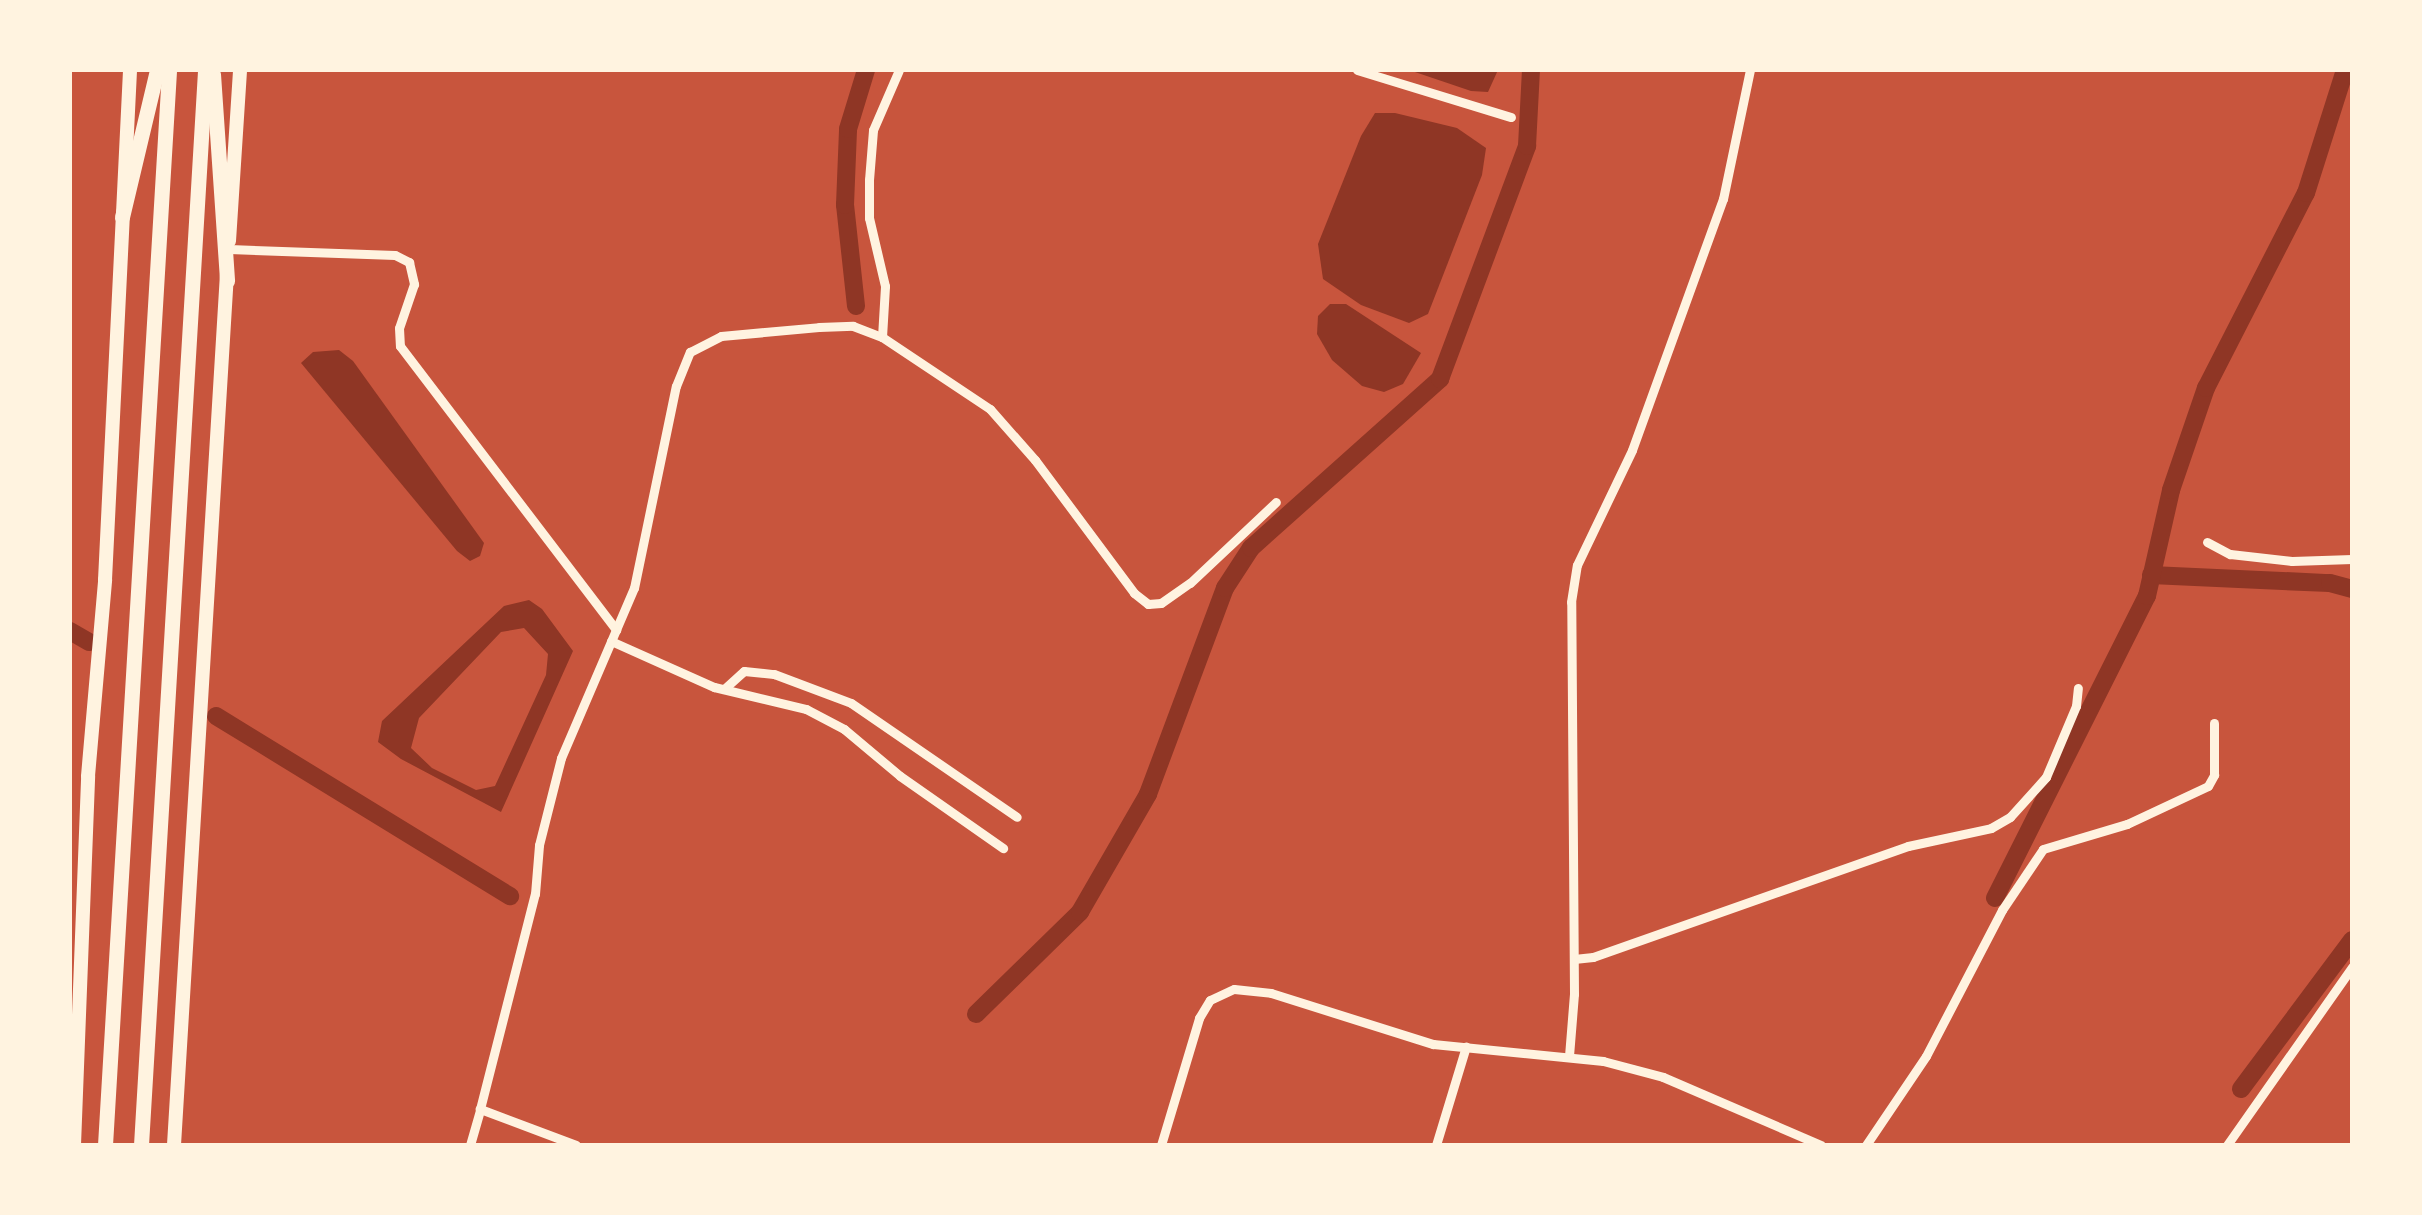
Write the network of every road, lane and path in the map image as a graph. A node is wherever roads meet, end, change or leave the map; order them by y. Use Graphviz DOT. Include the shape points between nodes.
graph roads {
  1 [pos="130,70"];
  2 [pos="157,70"];
  3 [pos="169,70"];
  4 [pos="205,70"];
  5 [pos="213,70"];
  6 [pos="240,70"];
  7 [pos="898,70"];
  8 [pos="1357,70"];
  9 [pos="1750,70"];
  10 [pos="1511,117"];
  11 [pos="122,216"];
  12 [pos="228,248"];
  13 [pos="226,281"];
  14 [pos="882,338"];
  15 [pos="1276,502"];
  16 [pos="2208,542"];
  17 [pos="2352,560"];
  18 [pos="616,630"];
  19 [pos="611,641"];
  20 [pos="2078,688"];
  21 [pos="724,689"];
  22 [pos="2214,723"];
  23 [pos="1017,817"];
  24 [pos="1004,848"];
  25 [pos="1574,959"];
  26 [pos="2352,966"];
  27 [pos="75,1031"];
  28 [pos="1466,1046"];
  29 [pos="1569,1056"];
  30 [pos="480,1109"];
  31 [pos="74,1145"];
  32 [pos="105,1145"];
  33 [pos="141,1145"];
  34 [pos="174,1145"];
  35 [pos="470,1145"];
  36 [pos="576,1145"];
  37 [pos="1162,1145"];
  38 [pos="1436,1145"];
  39 [pos="1821,1145"];
  40 [pos="1866,1145"];
  41 [pos="2227,1145"];
  1 -- 11 [label="main road"];
  2 -- 11 [label="highway"];
  3 -- 32 [label="highway"];
  4 -- 33 [label="highway"];
  5 -- 13 [label="highway"];
  6 -- 12 [label="main road"];
  7 -- 14 [label="street" via="873,130 869,180 869,218 886,286"];
  8 -- 10 [label="street"];
  9 -- 25 [label="street" via="1723,199 1632,450 1578,565 1571,614"];
  11 -- 27 [label="main road"];
  12 -- 13 [label="main road"];
  12 -- 18 [label="street" via="396,255 409,262 414,284 400,346"];
  13 -- 34 [label="main road"];
  14 -- 15 [label="street" via="1002,420 1148,604 1190,583"];
  14 -- 18 [label="street" via="835,326 721,336 690,352 676,386 634,588"];
  16 -- 17 [label="street" via="2230,554"];
  18 -- 19 [label="street"];
  19 -- 21 [label="street"];
  19 -- 30 [label="street" via="561,758 539,845 535,894"];
  20 -- 25 [label="street" via="2046,777 1991,828 1908,846"];
  21 -- 23 [label="street" via="744,670 774,674 851,704"];
  21 -- 24 [label="street" via="806,708 844,729"];
  22 -- 40 [label="street" via="2208,786 2127,824 2043,848 2002,910 1926,1056"];
  25 -- 29 [label="street"];
  26 -- 41 [label="street"];
  27 -- 31 [label="main road"];
  28 -- 29 [label="street"];
  28 -- 37 [label="street" via="1400,1036 1271,993 1225,991 1199,1018"];
  28 -- 38 [label="street"];
  29 -- 39 [label="street" via="1663,1078"];
  30 -- 35 [label="street"];
  30 -- 36 [label="street"];
}
